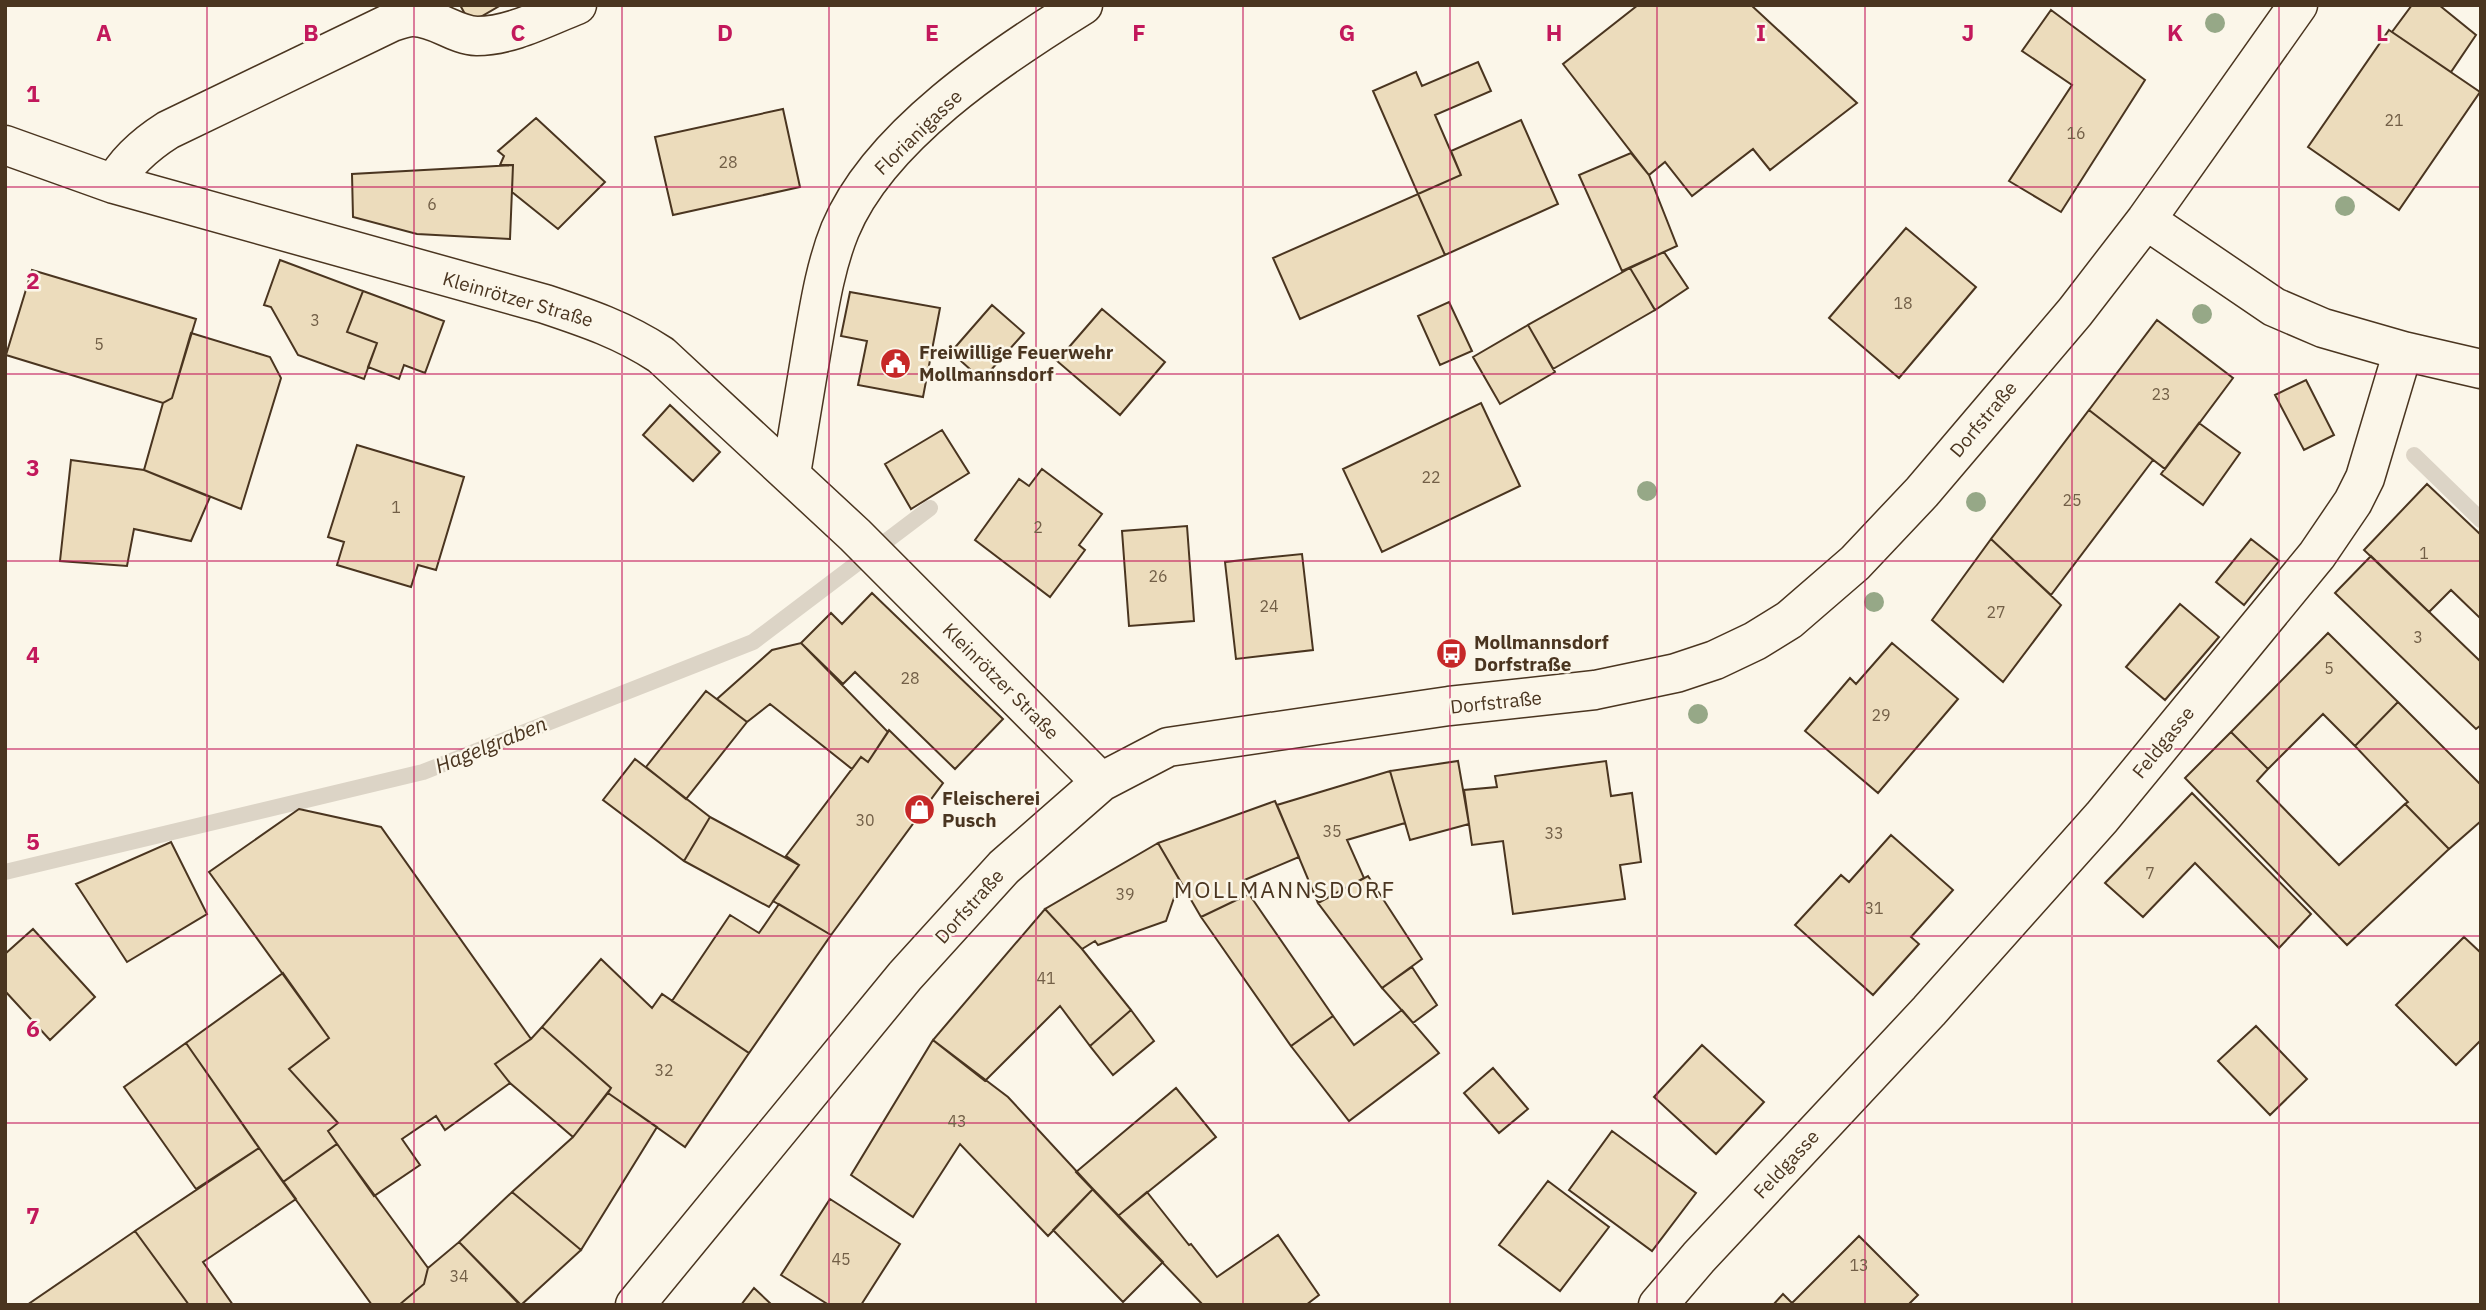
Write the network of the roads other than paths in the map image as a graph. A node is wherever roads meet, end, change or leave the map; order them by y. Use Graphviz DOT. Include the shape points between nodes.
graph roads {
  1 [pos="577,5"];
  2 [pos="1083,5"];
  3 [pos="2298,5"];
  4 [pos="5,145"];
  5 [pos="114,184"];
  6 [pos="2146,220"];
  7 [pos="2403,351"];
  8 [pos="2481,369"];
  9 [pos="790,474"];
  10 [pos="1101,782"];
  11 [pos="635,1305"];
  12 [pos="1658,1305"];
  1 -- 5 [label="street" via="501,33 475,36 432,20 413,17 392,22 168,130 133,158"];
  2 -- 9 [label="street, Florianigasse" via="935,111 879,166 855,198 828,265"];
  3 -- 6 [label="street, Dorfstraße"];
  4 -- 5 [label="street, Kleinrötzer Straße"];
  5 -- 9 [label="street, Kleinrötzer Straße" via="545,304 615,328 661,355"];
  6 -- 7 [label="street" via="2274,307 2323,328"];
  6 -- 10 [label="street, Dorfstraße" via="2075,312 1922,492 1855,563 1789,620 1755,641 1676,674 1609,688 1168,747"];
  7 -- 8 [label="street"];
  7 -- 12 [label="street, Feldgasse" via="2365,478 2317,555 2102,817"];
  9 -- 10 [label="street, Kleinrötzer Straße"];
  10 -- 11 [label="street, Dorfstraße" via="1004,867 905,976"];
}
